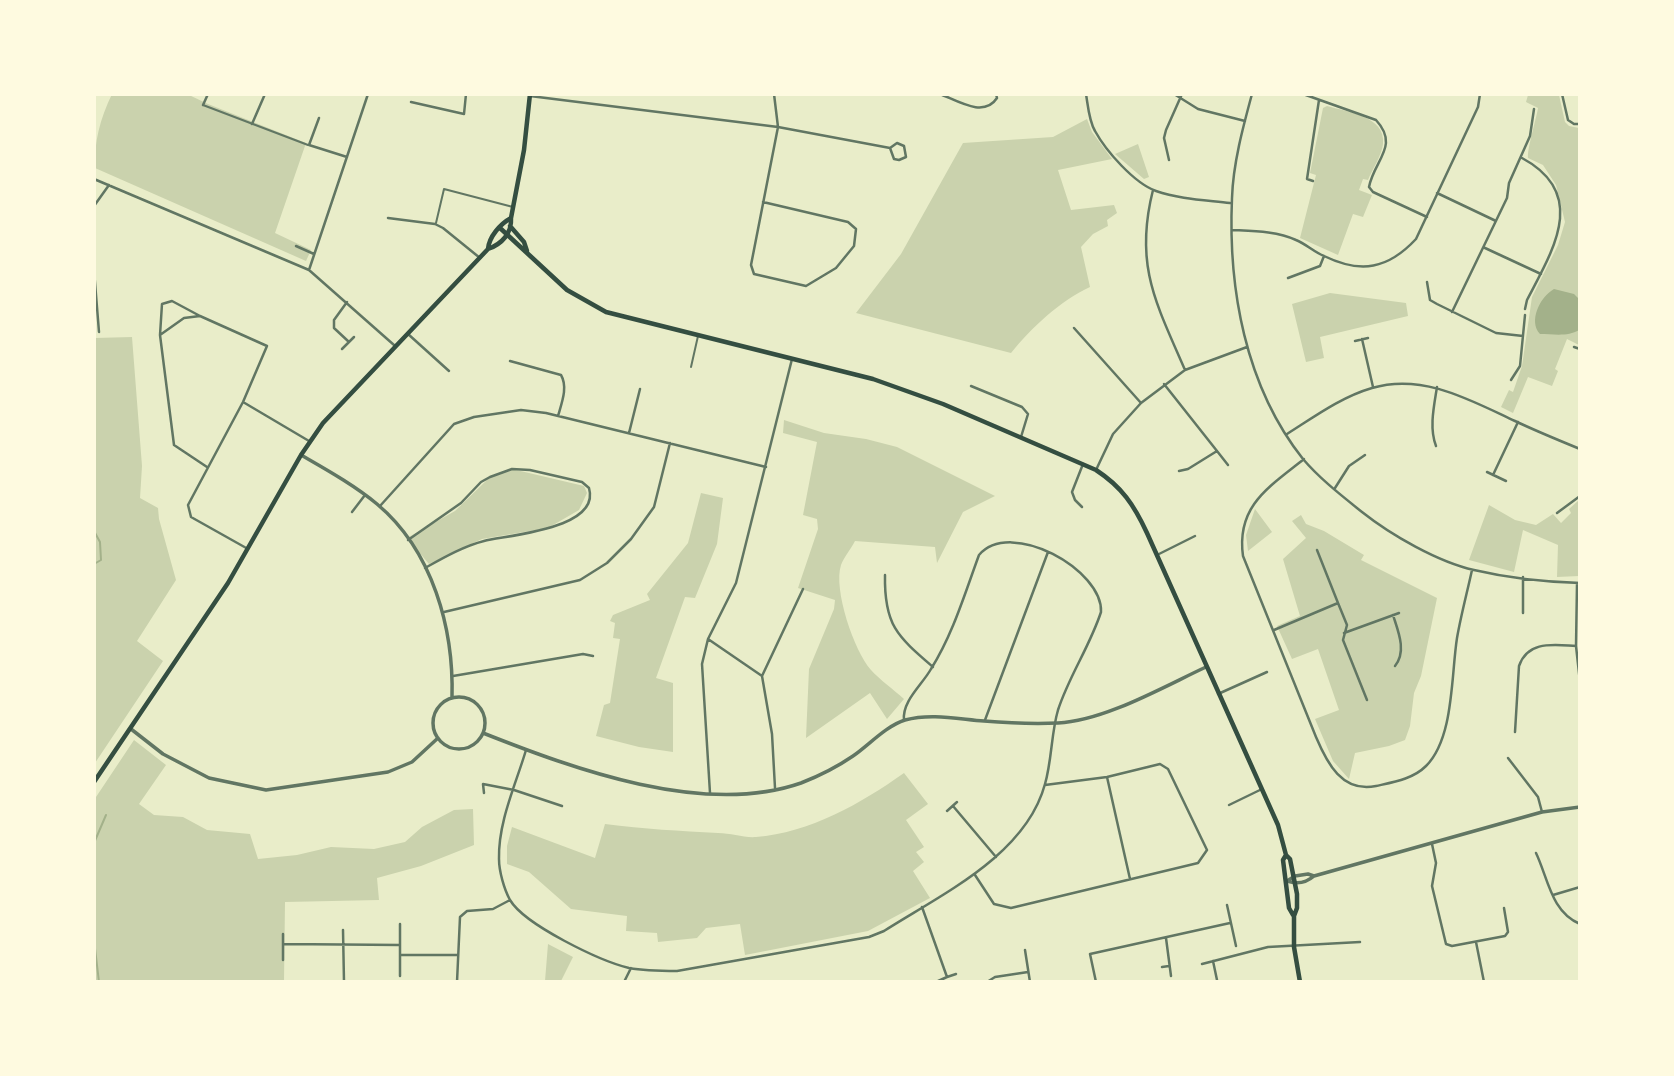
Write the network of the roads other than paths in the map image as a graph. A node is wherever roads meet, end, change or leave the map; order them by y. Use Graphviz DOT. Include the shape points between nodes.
graph roads {
  1 [pos="208,94"];
  2 [pos="265,94"];
  3 [pos="368,94"];
  4 [pos="466,94"];
  5 [pos="774,94"];
  6 [pos="940,94"];
  7 [pos="996,94"];
  8 [pos="1086,94"];
  9 [pos="1174,94"];
  10 [pos="1252,94"];
  11 [pos="1303,94"];
  12 [pos="1480,94"];
  13 [pos="1562,94"];
  14 [pos="530,95"];
  15 [pos="1181,96"];
  16 [pos="1319,100"];
  17 [pos="411,102"];
  18 [pos="203,105"];
  19 [pos="1534,109"];
  20 [pos="319,118"];
  21 [pos="1245,121"];
  22 [pos="252,124"];
  23 [pos="1580,124"];
  24 [pos="778,127"];
  25 [pos="309,145"];
  26 [pos="890,148"];
  27 [pos="347,157"];
  28 [pos="1522,158"];
  29 [pos="1169,160"];
  30 [pos="94,179"];
  31 [pos="1313,181"];
  32 [pos="108,185"];
  33 [pos="1153,190"];
  34 [pos="1437,193"];
  35 [pos="763,202"];
  36 [pos="1232,204"];
  37 [pos="94,206"];
  38 [pos="514,207"];
  39 [pos="1427,217"];
  40 [pos="388,218"];
  41 [pos="511,218"];
  42 [pos="1496,221"];
  43 [pos="505,222"];
  44 [pos="435,225"];
  45 [pos="500,228"];
  46 [pos="512,228"];
  47 [pos="1232,230"];
  48 [pos="507,235"];
  49 [pos="296,246"];
  50 [pos="1485,248"];
  51 [pos="488,249"];
  52 [pos="527,251"];
  53 [pos="314,254"];
  54 [pos="1324,256"];
  55 [pos="480,258"];
  56 [pos="94,270"];
  57 [pos="309,270"];
  58 [pos="1541,274"];
  59 [pos="1288,278"];
  60 [pos="1427,282"];
  61 [pos="347,302"];
  62 [pos="1525,309"];
  63 [pos="1452,312"];
  64 [pos="1525,315"];
  65 [pos="200,316"];
  66 [pos="1074,328"];
  67 [pos="99,332"];
  68 [pos="408,334"];
  69 [pos="160,335"];
  70 [pos="698,335"];
  71 [pos="1523,336"];
  72 [pos="354,337"];
  73 [pos="1368,338"];
  74 [pos="1362,340"];
  75 [pos="1355,341"];
  76 [pos="349,342"];
  77 [pos="1574,346"];
  78 [pos="396,347"];
  79 [pos="1247,347"];
  80 [pos="342,349"];
  81 [pos="1580,349"];
  82 [pos="792,359"];
  83 [pos="510,361"];
  84 [pos="691,367"];
  85 [pos="1185,370"];
  86 [pos="449,371"];
  87 [pos="1511,380"];
  88 [pos="1164,384"];
  89 [pos="971,386"];
  90 [pos="1373,387"];
  91 [pos="1437,387"];
  92 [pos="640,389"];
  93 [pos="243,402"];
  94 [pos="1142,402"];
  95 [pos="558,416"];
  96 [pos="1518,422"];
  97 [pos="629,433"];
  98 [pos="1287,434"];
  99 [pos="1021,437"];
  100 [pos="309,441"];
  101 [pos="670,443"];
  102 [pos="1436,446"];
  103 [pos="1580,449"];
  104 [pos="1217,451"];
  105 [pos="301,455"];
  106 [pos="1365,455"];
  107 [pos="1304,459"];
  108 [pos="1083,464"];
  109 [pos="1228,465"];
  110 [pos="207,467"];
  111 [pos="766,467"];
  112 [pos="1096,470"];
  113 [pos="1179,471"];
  114 [pos="1487,472"];
  115 [pos="1493,475"];
  116 [pos="1506,481"];
  117 [pos="1334,489"];
  118 [pos="365,495"];
  119 [pos="1580,496"];
  120 [pos="380,506"];
  121 [pos="1082,507"];
  122 [pos="352,512"];
  123 [pos="1557,513"];
  124 [pos="1195,536"];
  125 [pos="408,540"];
  126 [pos="248,549"];
  127 [pos="1317,550"];
  128 [pos="1048,552"];
  129 [pos="1156,555"];
  130 [pos="425,568"];
  131 [pos="1472,570"];
  132 [pos="885,575"];
  133 [pos="1523,577"];
  134 [pos="1578,583"];
  135 [pos="803,589"];
  136 [pos="1338,603"];
  137 [pos="444,612"];
  138 [pos="1399,613"];
  139 [pos="1523,613"];
  140 [pos="1393,615"];
  141 [pos="1274,630"];
  142 [pos="1344,633"];
  143 [pos="708,639"];
  144 [pos="1576,646"];
  145 [pos="593,656"];
  146 [pos="1395,666"];
  147 [pos="933,667"];
  148 [pos="1206,667"];
  149 [pos="1268,672"];
  150 [pos="1579,673"];
  151 [pos="453,676"];
  152 [pos="762,677"];
  153 [pos="1580,682"];
  154 [pos="1218,694"];
  155 [pos="452,698"];
  156 [pos="1367,700"];
  157 [pos="904,720"];
  158 [pos="985,721"];
  159 [pos="1055,723"];
  160 [pos="131,729"];
  161 [pos="483,733"];
  162 [pos="1515,733"];
  163 [pos="438,738"];
  164 [pos="526,750"];
  165 [pos="1508,758"];
  166 [pos="1107,777"];
  167 [pos="94,782"];
  168 [pos="1045,785"];
  169 [pos="1262,789"];
  170 [pos="514,790"];
  171 [pos="775,790"];
  172 [pos="484,793"];
  173 [pos="710,793"];
  174 [pos="957,802"];
  175 [pos="1229,805"];
  176 [pos="562,806"];
  177 [pos="953,806"];
  178 [pos="1580,807"];
  179 [pos="947,811"];
  180 [pos="1542,812"];
  181 [pos="1432,844"];
  182 [pos="1536,853"];
  183 [pos="1286,855"];
  184 [pos="996,857"];
  185 [pos="975,873"];
  186 [pos="1295,876"];
  187 [pos="1314,876"];
  188 [pos="1130,878"];
  189 [pos="1287,881"];
  190 [pos="1296,884"];
  191 [pos="1580,887"];
  192 [pos="1553,895"];
  193 [pos="510,900"];
  194 [pos="1227,905"];
  195 [pos="922,907"];
  196 [pos="1504,908"];
  197 [pos="1294,916"];
  198 [pos="1230,923"];
  199 [pos="400,924"];
  200 [pos="1580,924"];
  201 [pos="343,930"];
  202 [pos="283,934"];
  203 [pos="1166,938"];
  204 [pos="1360,942"];
  205 [pos="1476,942"];
  206 [pos="283,944"];
  207 [pos="344,944"];
  208 [pos="400,945"];
  209 [pos="1236,946"];
  210 [pos="1294,947"];
  211 [pos="1025,950"];
  212 [pos="400,954"];
  213 [pos="458,955"];
  214 [pos="283,960"];
  215 [pos="1213,961"];
  216 [pos="1202,964"];
  217 [pos="1169,966"];
  218 [pos="1162,967"];
  219 [pos="631,968"];
  220 [pos="1028,972"];
  221 [pos="956,974"];
  222 [pos="400,975"];
  223 [pos="1171,976"];
  224 [pos="947,977"];
  225 [pos="1217,980"];
  226 [pos="344,982"];
  227 [pos="457,982"];
  228 [pos="624,982"];
  229 [pos="936,982"];
  230 [pos="987,982"];
  231 [pos="1030,982"];
  232 [pos="1096,982"];
  233 [pos="1300,982"];
  234 [pos="1485,982"];
  1 -- 18 [label="street"];
  2 -- 22 [label="street"];
  3 -- 27 [label="street"];
  4 -- 17 [label="street" via="464,114"];
  5 -- 24 [label="street"];
  6 -- 7 [label="street" via="982,109 992,106"];
  8 -- 33 [label="street" via="1093,129 1112,155"];
  9 -- 15 [label="street"];
  10 -- 21 [label="street"];
  11 -- 16 [label="street"];
  12 -- 34 [label="street"];
  13 -- 23 [label="street" via="1568,120"];
  14 -- 24 [label="street"];
  14 -- 38 [label="main road"];
  15 -- 21 [label="street" via="1199,109"];
  15 -- 29 [label="street" via="1165,133"];
  16 -- 31 [label="street" via="1307,179"];
  16 -- 39 [label="street" via="1376,120 1387,147 1369,187"];
  18 -- 22 [label="lane"];
  19 -- 28 [label="street"];
  20 -- 25 [label="street"];
  21 -- 36 [label="street"];
  22 -- 25 [label="lane"];
  24 -- 26 [label="street"];
  24 -- 35 [label="street"];
  25 -- 27 [label="street"];
  26 -- 26 [label="street" via="897,143 904,146 906,157 894,159"];
  27 -- 53 [label="street"];
  28 -- 42 [label="street"];
  28 -- 58 [label="street" via="1543,170 1557,197 1561,218"];
  30 -- 32 [label="street"];
  32 -- 37 [label="street"];
  32 -- 57 [label="street"];
  33 -- 36 [label="street"];
  33 -- 85 [label="street" via="1145,235 1149,277"];
  34 -- 39 [label="street"];
  34 -- 42 [label="street"];
  35 -- 35 [label="street" via="751,265 754,274 806,286 836,268 854,246 856,229 848,222"];
  36 -- 47 [label="street"];
  38 -- 41 [label="main road"];
  38 -- 44 [label="lane" via="443,189"];
  39 -- 54 [label="street" via="1416,239 1390,261 1363,267"];
  40 -- 44 [label="street"];
  41 -- 43 [label="main road"];
  41 -- 46 [label="main road"];
  42 -- 50 [label="street"];
  43 -- 45 [label="main road"];
  43 -- 46 [label="main road"];
  44 -- 55 [label="street"];
  45 -- 48 [label="main road"];
  45 -- 51 [label="main road"];
  46 -- 48 [label="main road"];
  46 -- 52 [label="main road"];
  47 -- 54 [label="street" via="1295,239"];
  47 -- 79 [label="street" via="1233,270"];
  48 -- 51 [label="main road"];
  48 -- 52 [label="main road"];
  49 -- 53 [label="street"];
  50 -- 58 [label="street"];
  50 -- 63 [label="street"];
  51 -- 55 [label="main road"];
  52 -- 70 [label="main road" via="567,290 606,312"];
  53 -- 57 [label="street"];
  54 -- 59 [label="street" via="1320,267"];
  55 -- 68 [label="main road"];
  56 -- 67 [label="street"];
  57 -- 61 [label="street"];
  58 -- 62 [label="street"];
  60 -- 63 [label="street" via="1430,300"];
  61 -- 76 [label="street" via="334,320 334,328"];
  61 -- 78 [label="street"];
  63 -- 71 [label="street" via="1496,333"];
  64 -- 71 [label="street"];
  65 -- 69 [label="street" via="184,318"];
  65 -- 69 [label="street" via="172,301 162,304"];
  65 -- 93 [label="street" via="267,346"];
  66 -- 94 [label="street"];
  68 -- 78 [label="main road"];
  68 -- 86 [label="street"];
  69 -- 110 [label="street" via="174,446"];
  70 -- 82 [label="main road"];
  70 -- 84 [label="lane"];
  71 -- 87 [label="street" via="1520,366"];
  72 -- 76 [label="street"];
  73 -- 74 [label="street"];
  74 -- 75 [label="street"];
  74 -- 90 [label="street"];
  76 -- 80 [label="street"];
  77 -- 81 [label="street"];
  78 -- 100 [label="main road"];
  79 -- 85 [label="street"];
  79 -- 98 [label="street"];
  82 -- 99 [label="main road" via="873,379"];
  82 -- 111 [label="street"];
  83 -- 95 [label="street" via="561,375 564,388"];
  85 -- 88 [label="street"];
  88 -- 94 [label="street"];
  88 -- 104 [label="street"];
  89 -- 99 [label="street" via="1022,407 1028,414"];
  90 -- 91 [label="street" via="1400,383"];
  90 -- 98 [label="street" via="1344,398"];
  91 -- 96 [label="street"];
  91 -- 102 [label="street" via="1433,414"];
  92 -- 97 [label="street"];
  93 -- 100 [label="street"];
  93 -- 110 [label="street"];
  94 -- 112 [label="street" via="1113,434"];
  95 -- 97 [label="street"];
  95 -- 120 [label="street" via="521,410 463,419"];
  96 -- 103 [label="street"];
  96 -- 115 [label="street"];
  97 -- 101 [label="street"];
  98 -- 107 [label="street"];
  99 -- 108 [label="main road"];
  100 -- 105 [label="main road"];
  101 -- 111 [label="street"];
  101 -- 137 [label="street" via="654,507 607,563 580,580"];
  104 -- 109 [label="street"];
  104 -- 113 [label="street"];
  105 -- 118 [label="street"];
  105 -- 126 [label="main road"];
  106 -- 117 [label="street" via="1349,466"];
  107 -- 117 [label="street"];
  107 -- 141 [label="street" via="1258,497 1242,532 1243,556"];
  108 -- 112 [label="main road"];
  108 -- 121 [label="street" via="1072,492"];
  110 -- 126 [label="street" via="188,505 191,517"];
  111 -- 143 [label="street" via="736,583"];
  112 -- 129 [label="main road" via="1126,494"];
  114 -- 115 [label="street"];
  115 -- 116 [label="street"];
  117 -- 131 [label="street" via="1380,526"];
  118 -- 120 [label="street"];
  118 -- 122 [label="street"];
  119 -- 123 [label="street"];
  120 -- 125 [label="street"];
  124 -- 129 [label="street"];
  125 -- 130 [label="street"];
  125 -- 130 [label="street" via="461,503 481,482 512,469 582,482 589,488 590,499 580,513 550,529 482,541"];
  126 -- 160 [label="main road"];
  127 -- 136 [label="street"];
  128 -- 147 [label="street" via="1014,540 997,543 979,555"];
  128 -- 158 [label="street"];
  128 -- 159 [label="street" via="1083,576 1101,606"];
  129 -- 148 [label="main road"];
  130 -- 137 [label="street"];
  131 -- 133 [label="street"];
  131 -- 141 [label="street" via="1443,738 1424,768 1399,781 1366,787 1346,781 1332,769"];
  132 -- 147 [label="street" via="888,617 903,641"];
  133 -- 134 [label="street"];
  133 -- 139 [label="street"];
  134 -- 144 [label="street"];
  135 -- 152 [label="street"];
  136 -- 141 [label="street"];
  136 -- 142 [label="street" via="1348,625"];
  137 -- 151 [label="street"];
  138 -- 140 [label="street"];
  140 -- 142 [label="street"];
  140 -- 146 [label="street" via="1401,640 1400,660"];
  142 -- 156 [label="street"];
  143 -- 152 [label="street"];
  143 -- 173 [label="street" via="702,664"];
  144 -- 150 [label="street"];
  144 -- 162 [label="street" via="1541,646 1524,655 1519,666"];
  145 -- 151 [label="street"];
  147 -- 157 [label="street" via="909,700"];
  148 -- 154 [label="main road"];
  148 -- 159 [label="street" via="1093,718"];
  149 -- 154 [label="street"];
  150 -- 153 [label="street"];
  151 -- 155 [label="street"];
  152 -- 171 [label="street"];
  154 -- 169 [label="main road"];
  155 -- 161 [label="street" via="475,703 484,717"];
  155 -- 163 [label="street" via="434,714"];
  157 -- 158 [label="street" via="937,716"];
  157 -- 171 [label="street" via="823,774"];
  158 -- 159 [label="street"];
  159 -- 168 [label="street"];
  160 -- 163 [label="street" via="163,754 209,778 266,790 388,772 412,762"];
  160 -- 167 [label="main road"];
  161 -- 163 [label="street" via="465,748 450,748"];
  161 -- 164 [label="street"];
  164 -- 170 [label="street"];
  164 -- 173 [label="street" via="611,778"];
  165 -- 180 [label="street" via="1538,797"];
  166 -- 168 [label="street"];
  166 -- 188 [label="street"];
  166 -- 188 [label="street" via="1160,764 1168,769 1207,850 1198,863"];
  168 -- 184 [label="street" via="1029,821"];
  169 -- 175 [label="street"];
  169 -- 183 [label="main road"];
  170 -- 172 [label="street" via="483,784"];
  170 -- 176 [label="street"];
  170 -- 193 [label="street" via="499,851"];
  171 -- 173 [label="street"];
  174 -- 177 [label="street"];
  177 -- 179 [label="street"];
  177 -- 184 [label="street"];
  178 -- 180 [label="street"];
  180 -- 181 [label="street"];
  181 -- 187 [label="street"];
  181 -- 205 [label="street" via="1436,863 1433,887 1444,942 1452,946"];
  182 -- 192 [label="street"];
  183 -- 186 [label="main road"];
  183 -- 189 [label="main road"];
  184 -- 185 [label="street"];
  185 -- 188 [label="street" via="995,904 1011,908"];
  185 -- 195 [label="street"];
  186 -- 187 [label="street"];
  186 -- 189 [label="street"];
  186 -- 190 [label="main road"];
  187 -- 190 [label="street"];
  189 -- 190 [label="street"];
  189 -- 197 [label="main road"];
  190 -- 197 [label="main road"];
  191 -- 192 [label="street"];
  192 -- 200 [label="street" via="1564,913"];
  193 -- 213 [label="street" via="493,909 463,913 458,923"];
  193 -- 219 [label="street" via="546,930"];
  194 -- 198 [label="street"];
  195 -- 219 [label="street" via="869,937 677,971"];
  195 -- 224 [label="street"];
  196 -- 205 [label="street" via="1507,934"];
  197 -- 210 [label="main road"];
  198 -- 203 [label="street"];
  198 -- 209 [label="street"];
  199 -- 208 [label="street"];
  201 -- 207 [label="street"];
  202 -- 206 [label="street"];
  203 -- 217 [label="street"];
  203 -- 232 [label="street" via="1090,954"];
  204 -- 210 [label="street"];
  205 -- 234 [label="street"];
  206 -- 207 [label="street"];
  206 -- 214 [label="street"];
  207 -- 208 [label="street"];
  207 -- 226 [label="street"];
  208 -- 212 [label="street"];
  210 -- 215 [label="street" via="1268,947"];
  210 -- 233 [label="main road"];
  211 -- 220 [label="street"];
  212 -- 213 [label="street"];
  212 -- 222 [label="street"];
  213 -- 227 [label="street"];
  215 -- 216 [label="street"];
  215 -- 225 [label="street"];
  217 -- 218 [label="street"];
  217 -- 223 [label="street"];
  219 -- 228 [label="street"];
  220 -- 230 [label="street"];
  220 -- 231 [label="street"];
  221 -- 224 [label="street"];
  224 -- 229 [label="street"];
}
